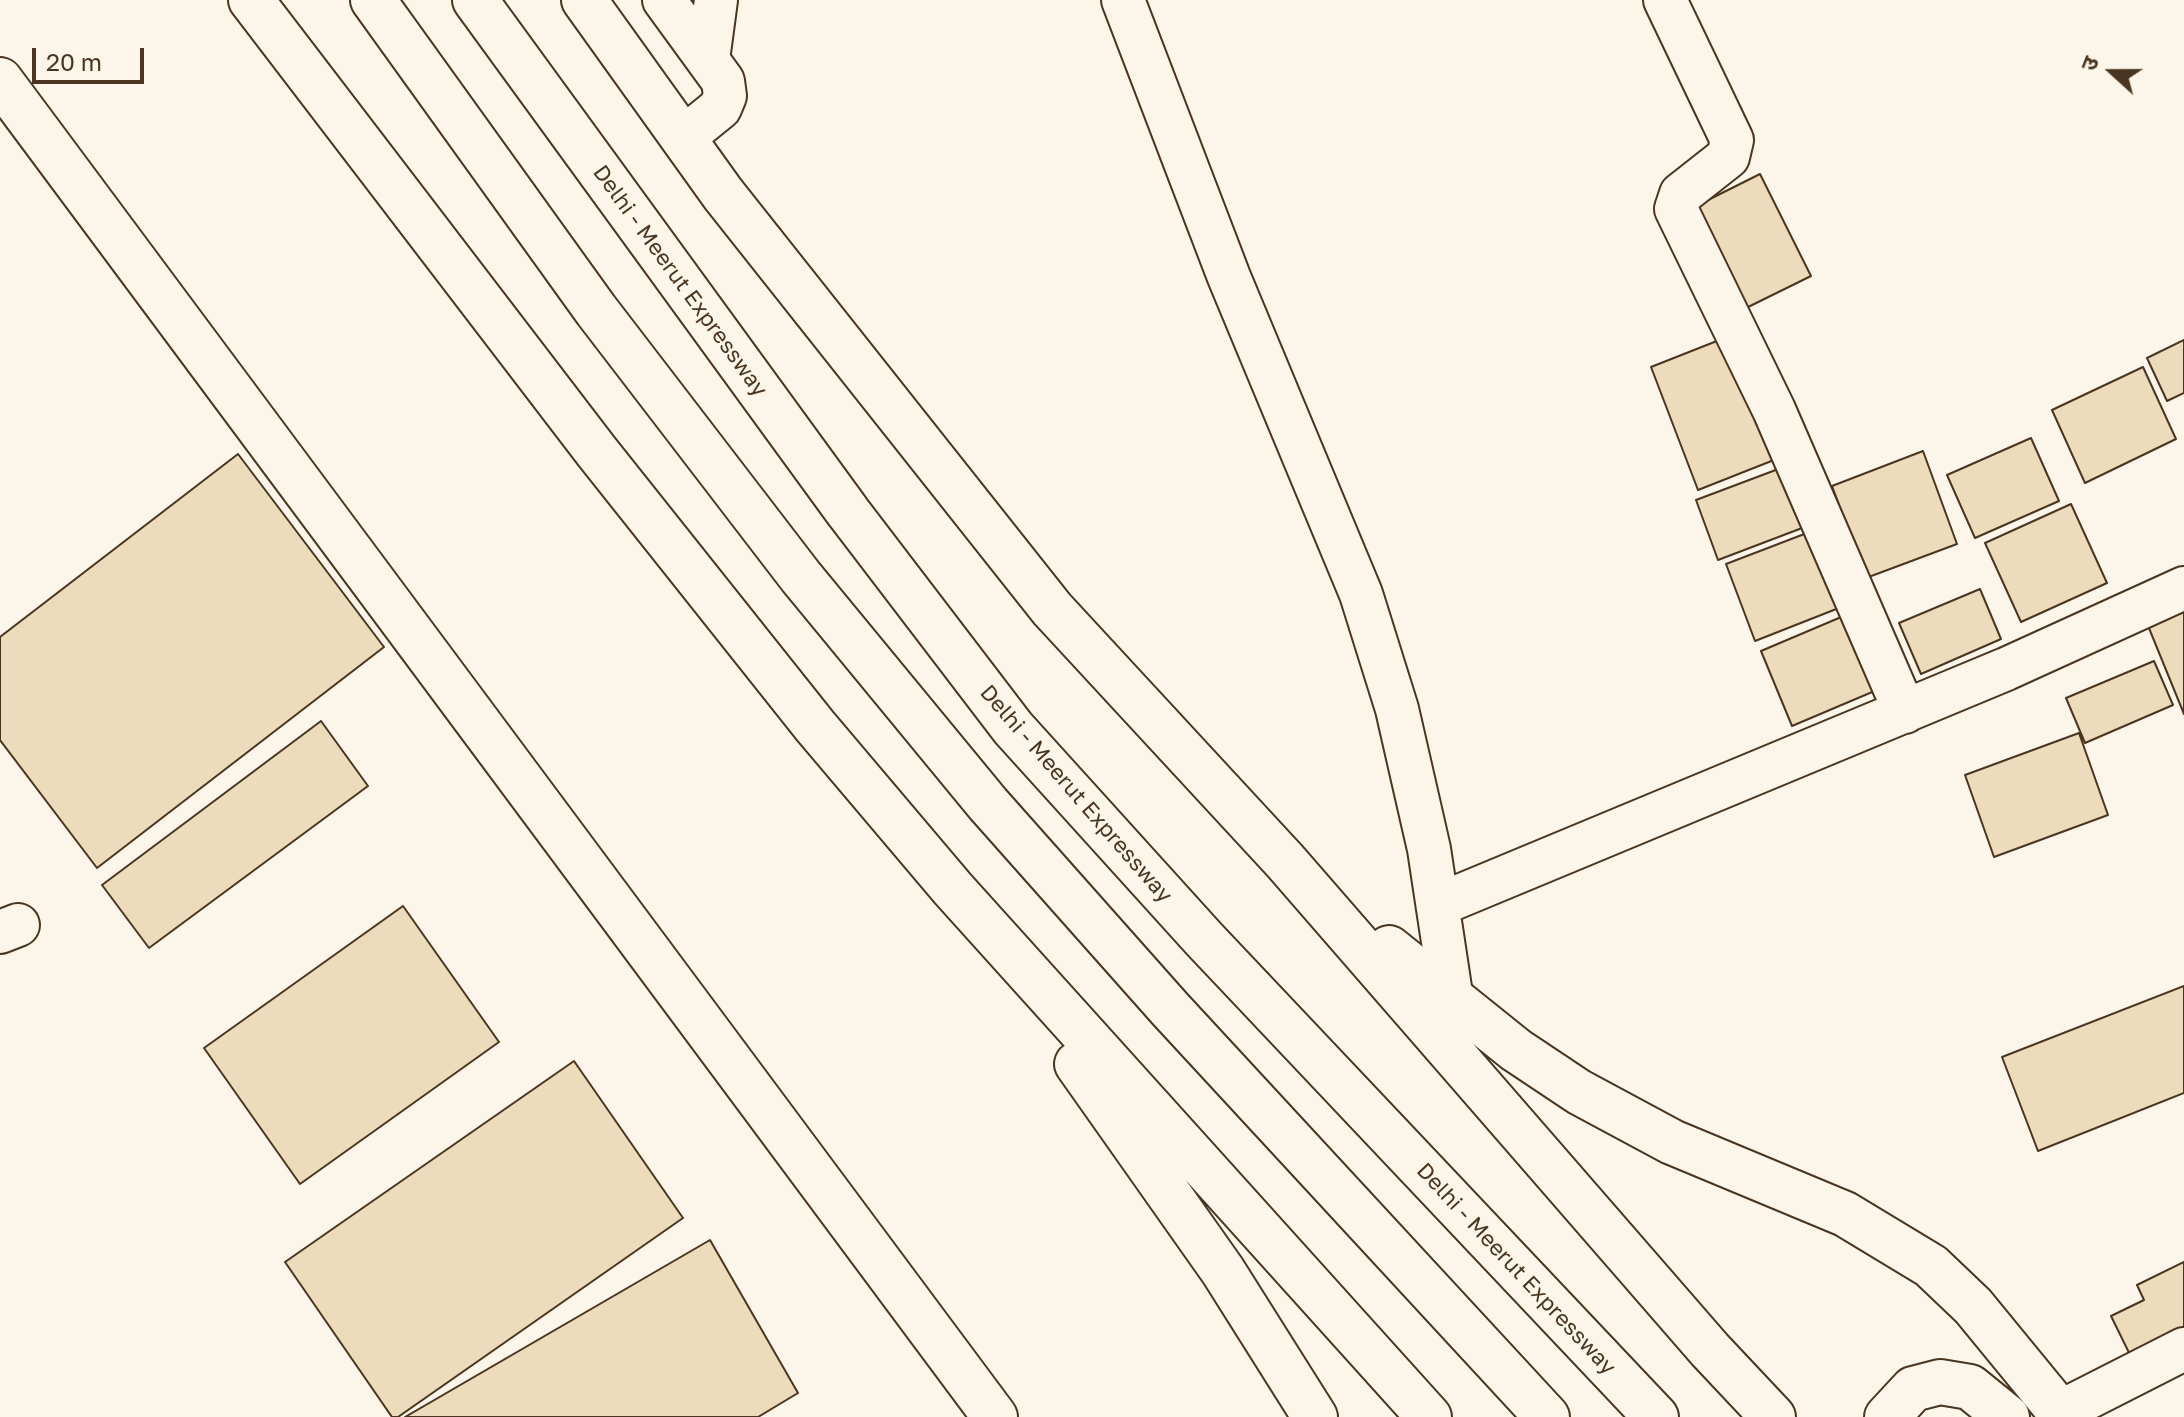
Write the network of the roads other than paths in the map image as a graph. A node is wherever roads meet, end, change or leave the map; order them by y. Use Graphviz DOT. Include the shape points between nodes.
graph roads {
  1 [pos="251,0"];
  2 [pos="373,0"];
  3 [pos="475,0"];
  4 [pos="584,0"];
  5 [pos="664,0"];
  6 [pos="716,0"];
  7 [pos="1123,0"];
  8 [pos="1665,0"];
  9 [pos="708,60"];
  10 [pos="0,80"];
  11 [pos="683,138"];
  12 [pos="2184,588"];
  13 [pos="1905,712"];
  14 [pos="1285,861"];
  15 [pos="953,889"];
  16 [pos="1438,905"];
  17 [pos="1452,1001"];
  18 [pos="2184,1349"];
  19 [pos="2062,1414"];
  20 [pos="995,1417"];
  21 [pos="1315,1417"];
  22 [pos="1429,1417"];
  23 [pos="1547,1417"];
  24 [pos="1656,1417"];
  25 [pos="1773,1417"];
  26 [pos="1887,1417"];
  27 [pos="2007,1417"];
  1 -- 15 [label="main road" via="597,452 815,726"];
  2 -- 23 [label="main road" via="596,310 801,577 978,792 1170,1009"];
  3 -- 24 [label="main road, Delhi - Meerut Expressway" via="848,512 1013,728 1204,939"];
  4 -- 11 [label="main road"];
  5 -- 9 [label="street"];
  6 -- 9 [label="street"];
  7 -- 16 [label="street" via="1229,277 1361,594 1397,709"];
  8 -- 13 [label="street" via="1732,140 1728,157 1681,194 1676,209 1774,410"];
  9 -- 11 [label="street" via="723,81 725,96 720,108"];
  10 -- 20 [label="main road"];
  11 -- 14 [label="main road" via="1052,609"];
  12 -- 13 [label="street"];
  13 -- 16 [label="street"];
  14 -- 17 [label="main road"];
  14 -- 25 [label="main road"];
  15 -- 21 [label="main road" via="1223,1271"];
  15 -- 22 [label="main road"];
  16 -- 17 [label="street"];
  17 -- 19 [label="main road" via="1592,1099 1672,1142 1845,1214 1895,1241 1973,1306"];
  18 -- 19 [label="street"];
  26 -- 27 [label="main road" via="1913,1389 1940,1382 1970,1387"];
}
